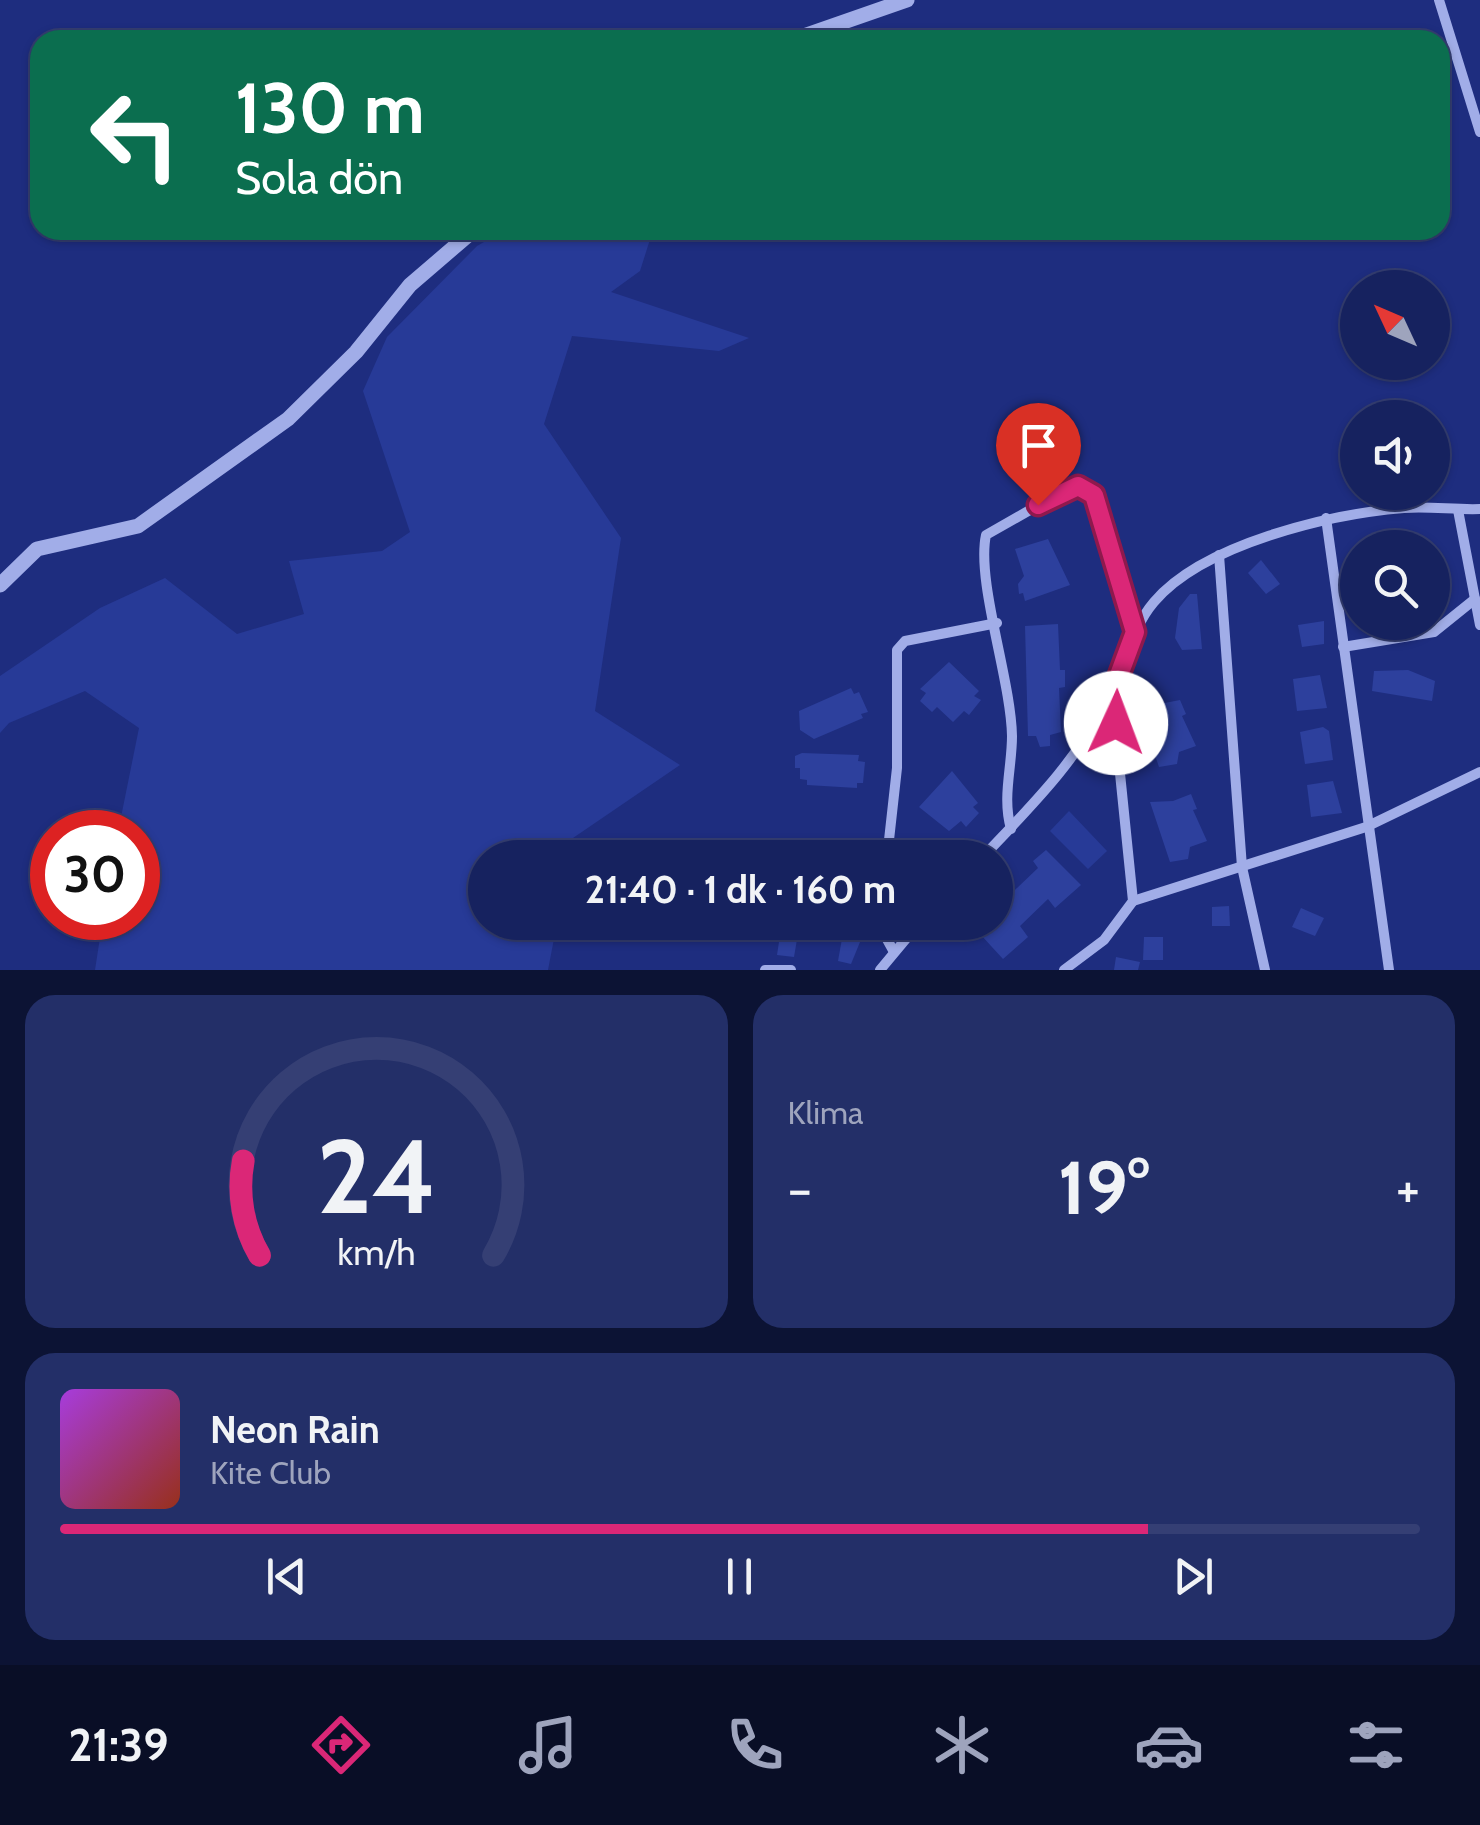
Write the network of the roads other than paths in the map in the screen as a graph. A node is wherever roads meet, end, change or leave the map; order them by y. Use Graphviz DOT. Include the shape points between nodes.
graph roads {
  1 [pos="907,0"];
  2 [pos="1439,0"];
  3 [pos="821,30"];
  4 [pos="1448,30"];
  5 [pos="1450,35"];
  6 [pos="1480,132"];
  7 [pos="462,240"];
  8 [pos="1480,509"];
  9 [pos="1458,510"];
  10 [pos="1326,518"];
  11 [pos="1219,555"];
  12 [pos="0,585"];
  13 [pos="1476,599"];
  14 [pos="997,623"];
  15 [pos="1480,625"];
  16 [pos="1135,632"];
  17 [pos="1343,647"];
  18 [pos="1112,694"];
  19 [pos="1480,772"];
  20 [pos="1366,827"];
  21 [pos="1011,829"];
  22 [pos="889,840"];
  23 [pos="1000,840"];
  24 [pos="1242,867"];
  25 [pos="1133,900"];
  26 [pos="887,940"];
  27 [pos="904,940"];
  28 [pos="894,952"];
  29 [pos="884,968"];
  30 [pos="765,970"];
  31 [pos="791,970"];
  32 [pos="1064,970"];
  33 [pos="1265,970"];
  34 [pos="1389,970"];
  1 -- 3 [label="street"];
  2 -- 4 [label="street"];
  5 -- 6 [label="street"];
  7 -- 12 [label="street" via="410,285 356,352 288,419 138,526 37,549"];
  8 -- 9 [label="street"];
  9 -- 10 [label="street" via="1408,508"];
  9 -- 13 [label="street"];
  10 -- 11 [label="street"];
  10 -- 17 [label="street"];
  11 -- 16 [label="street" via="1170,585"];
  11 -- 24 [label="street"];
  13 -- 15 [label="street"];
  13 -- 17 [label="street" via="1434,632"];
  14 -- 16 [label="street" via="986,535 1078,486 1094,495"];
  14 -- 21 [label="street" via="1012,736 1005,809"];
  14 -- 22 [label="street" via="906,641 896,650 897,768"];
  16 -- 18 [label="street"];
  17 -- 20 [label="street"];
  18 -- 21 [label="street" via="1060,778"];
  18 -- 25 [label="street"];
  19 -- 20 [label="street"];
  20 -- 24 [label="street"];
  20 -- 34 [label="street"];
  21 -- 23 [label="street"];
  24 -- 25 [label="street"];
  24 -- 33 [label="street"];
  25 -- 32 [label="street" via="1104,940"];
  26 -- 28 [label="street"];
  27 -- 28 [label="street"];
  28 -- 29 [label="street"];
  30 -- 31 [label="street"];
}
